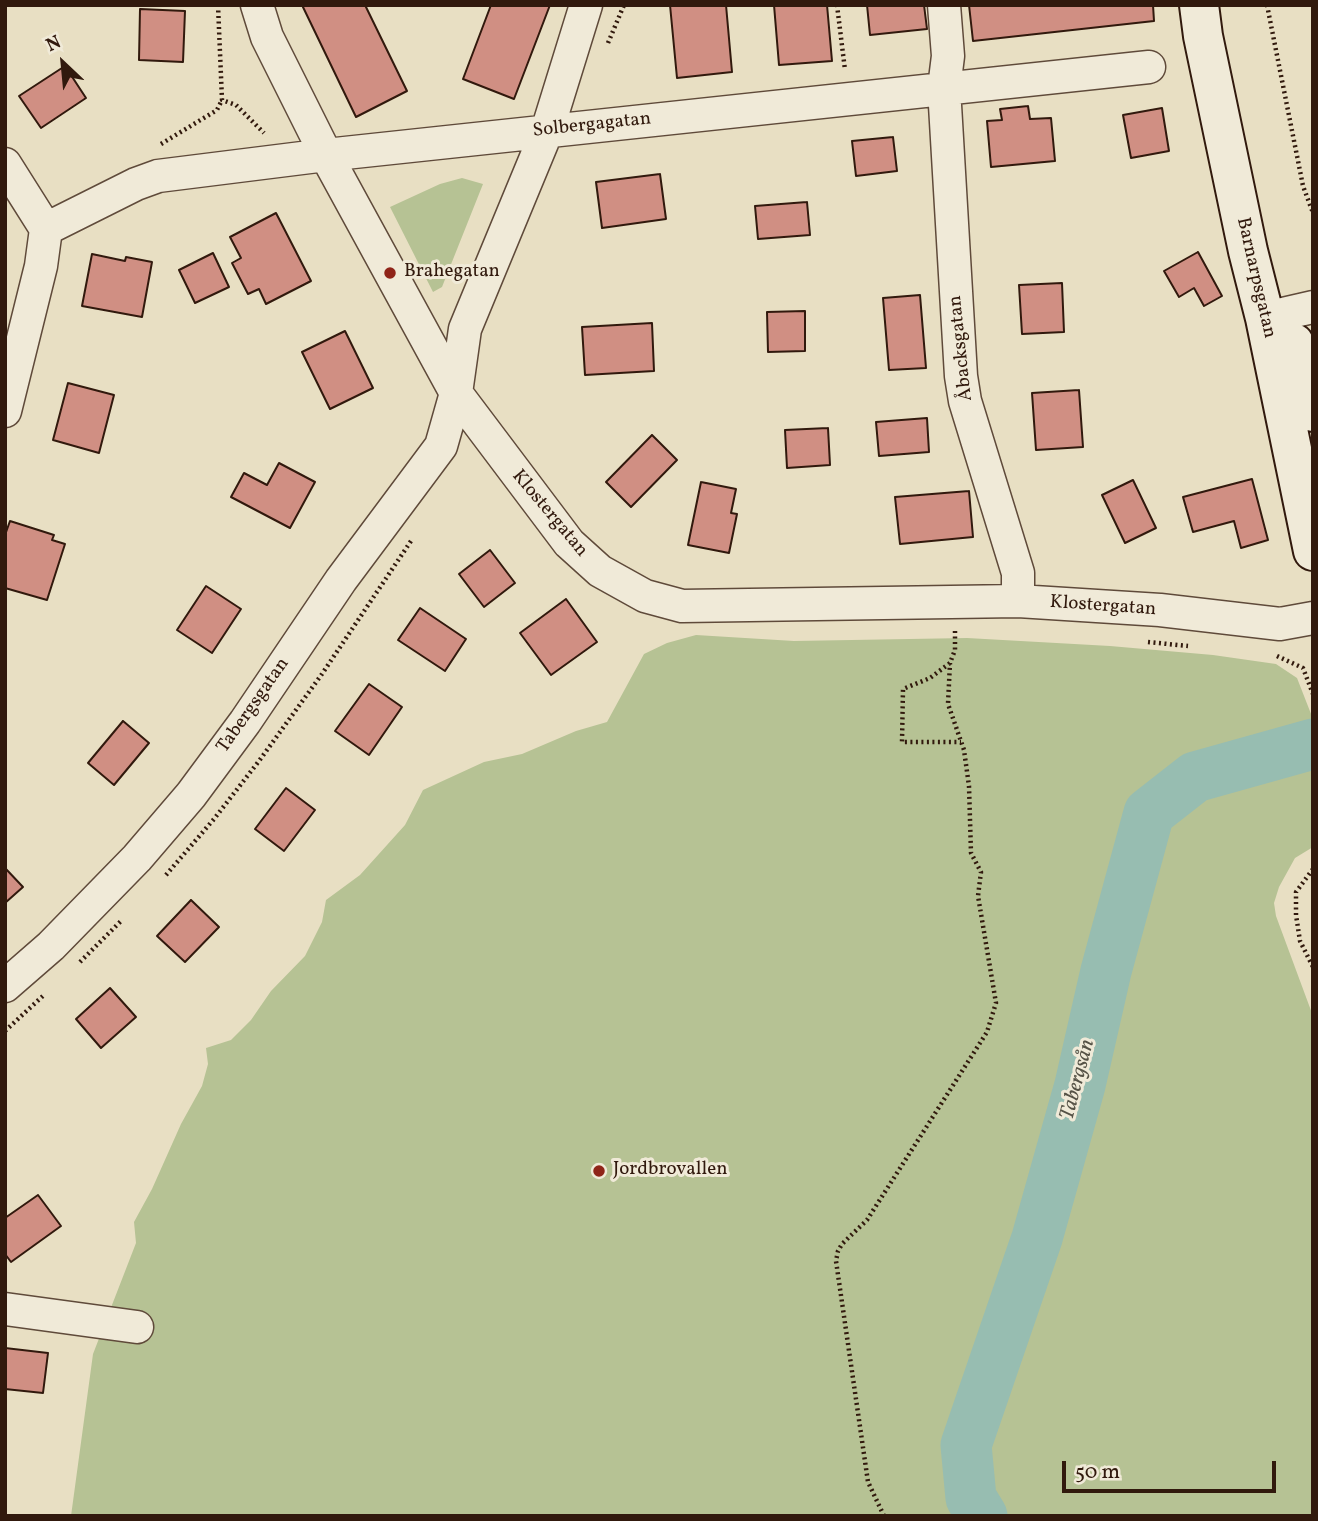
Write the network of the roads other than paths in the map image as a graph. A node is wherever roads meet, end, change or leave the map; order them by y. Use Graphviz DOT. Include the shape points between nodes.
graph roads {
  1 [pos="257,5"];
  2 [pos="586,5"];
  3 [pos="944,5"];
  4 [pos="1199,5"];
  5 [pos="1219,5"];
  6 [pos="1149,67"];
  7 [pos="944,88"];
  8 [pos="547,131"];
  9 [pos="326,155"];
  10 [pos="5,164"];
  11 [pos="46,229"];
  12 [pos="1288,313"];
  13 [pos="456,393"];
  14 [pos="5,411"];
  15 [pos="1313,412"];
  16 [pos="1313,551"];
  17 [pos="1018,601"];
  18 [pos="1313,618"];
  19 [pos="5,986"];
  20 [pos="5,1308"];
  21 [pos="137,1327"];
  1 -- 9 [label="street, Klostergatan" via="267,37"];
  2 -- 8 [label="street"];
  3 -- 7 [label="street, Åbacksgatan" via="948,56"];
  4 -- 12 [label="main road, Barnarpsgatan" via="1248,251"];
  5 -- 12 [label="main road, Barnarpsgatan" via="1229,90"];
  6 -- 7 [label="street, Solbergagatan"];
  7 -- 8 [label="street, Solbergagatan"];
  7 -- 17 [label="street, Åbacksgatan" via="961,376 1018,573"];
  8 -- 9 [label="street, Solbergagatan"];
  8 -- 13 [label="street" via="465,329"];
  9 -- 11 [label="street, Solbergagatan" via="158,176"];
  9 -- 13 [label="street, Klostergatan"];
  10 -- 11 [label="street"];
  11 -- 14 [label="street"];
  12 -- 15 [label="main road, Barnarpsgatan"];
  12 -- 16 [label="main road, Barnarpsgatan"];
  13 -- 17 [label="street, Klostergatan" via="569,543 600,571 645,596 682,606"];
  13 -- 19 [label="street, Tabergsgatan" via="441,446 191,795 137,858"];
  17 -- 18 [label="street, Klostergatan" via="1280,624"];
  20 -- 21 [label="street"];
}
